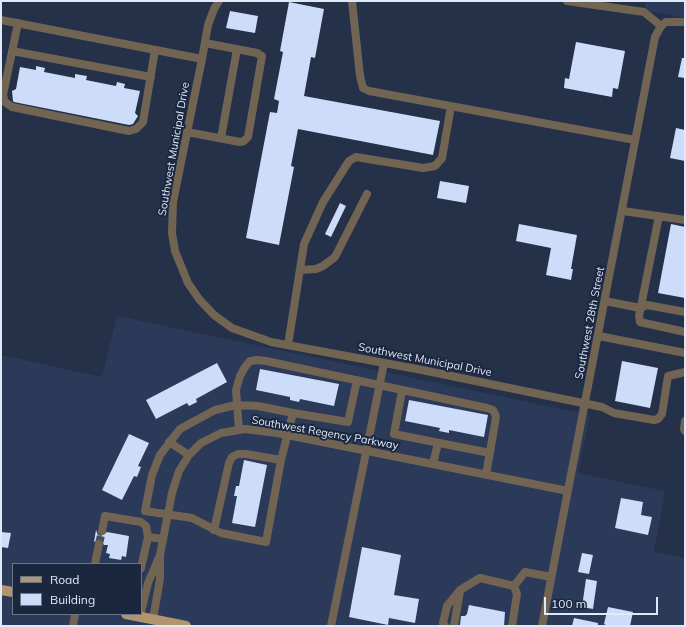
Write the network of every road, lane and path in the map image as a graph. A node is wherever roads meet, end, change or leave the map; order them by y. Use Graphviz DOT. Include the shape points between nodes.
graph roads {
  1 [pos="219,1"];
  2 [pos="352,1"];
  3 [pos="567,1"];
  4 [pos="1,20"];
  5 [pos="685,22"];
  6 [pos="18,23"];
  7 [pos="661,26"];
  8 [pos="205,43"];
  9 [pos="237,49"];
  10 [pos="155,50"];
  11 [pos="12,51"];
  12 [pos="202,59"];
  13 [pos="151,77"];
  14 [pos="451,106"];
  15 [pos="187,132"];
  16 [pos="220,138"];
  17 [pos="635,140"];
  18 [pos="367,194"];
  19 [pos="622,211"];
  20 [pos="659,216"];
  21 [pos="685,220"];
  22 [pos="300,270"];
  23 [pos="605,301"];
  24 [pos="640,308"];
  25 [pos="685,312"];
  26 [pos="685,332"];
  27 [pos="598,336"];
  28 [pos="288,345"];
  29 [pos="685,353"];
  30 [pos="384,363"];
  31 [pos="685,372"];
  32 [pos="356,380"];
  33 [pos="379,386"];
  34 [pos="402,391"];
  35 [pos="585,404"];
  36 [pos="236,405"];
  37 [pos="293,413"];
  38 [pos="685,421"];
  39 [pos="239,430"];
  40 [pos="685,431"];
  41 [pos="289,435"];
  42 [pos="169,442"];
  43 [pos="438,443"];
  44 [pos="367,451"];
  45 [pos="490,453"];
  46 [pos="189,455"];
  47 [pos="281,460"];
  48 [pos="433,464"];
  49 [pos="486,475"];
  50 [pos="568,492"];
  51 [pos="168,514"];
  52 [pos="214,530"];
  53 [pos="102,531"];
  54 [pos="148,537"];
  55 [pos="163,539"];
  56 [pos="99,544"];
  57 [pos="160,555"];
  58 [pos="95,563"];
  59 [pos="142,564"];
  60 [pos="551,577"];
  61 [pos="514,586"];
  62 [pos="1,590"];
  63 [pos="460,590"];
  64 [pos="12,592"];
  65 [pos="142,606"];
  66 [pos="75,615"];
  67 [pos="142,615"];
  68 [pos="153,619"];
  69 [pos="72,626"];
  70 [pos="186,626"];
  71 [pos="331,626"];
  72 [pos="445,626"];
  73 [pos="454,626"];
  74 [pos="512,626"];
  75 [pos="542,626"];
  1 -- 8 [label="street, Southwest Municipal Drive" via="214,9"];
  2 -- 14 [label="street" via="360,76 364,88 378,94"];
  3 -- 7 [label="street" via="644,12"];
  4 -- 6 [label="street"];
  5 -- 7 [label="street" via="666,22"];
  6 -- 10 [label="street"];
  6 -- 11 [label="street"];
  7 -- 17 [label="street, Southwest 28th Street" via="655,37"];
  8 -- 9 [label="street"];
  8 -- 12 [label="street, Southwest Municipal Drive"];
  9 -- 16 [label="street"];
  9 -- 16 [label="street" via="260,54 263,58 246,140 240,142"];
  10 -- 12 [label="street"];
  10 -- 13 [label="street"];
  11 -- 13 [label="street"];
  11 -- 13 [label="street" via="3,95 12,107 129,131 136,129 143,122"];
  12 -- 15 [label="street, Southwest Municipal Drive"];
  14 -- 17 [label="street"];
  14 -- 22 [label="street" via="442,158 435,166 423,168 356,157 349,161 312,225 304,244"];
  15 -- 16 [label="street"];
  15 -- 28 [label="street, Southwest Municipal Drive" via="172,219 175,251 186,277 199,299 214,315 232,328"];
  17 -- 19 [label="street, Southwest 28th Street"];
  18 -- 22 [label="street" via="335,256 324,266"];
  19 -- 20 [label="street"];
  19 -- 23 [label="street, Southwest 28th Street"];
  20 -- 21 [label="street"];
  20 -- 24 [label="street"];
  22 -- 28 [label="street"];
  23 -- 24 [label="street"];
  23 -- 27 [label="street, Southwest 28th Street"];
  24 -- 25 [label="street" via="646,305"];
  24 -- 26 [label="street" via="642,324"];
  27 -- 29 [label="street"];
  27 -- 35 [label="street, Southwest 28th Street"];
  28 -- 30 [label="street, Southwest Municipal Drive"];
  30 -- 33 [label="street"];
  30 -- 35 [label="street, Southwest Municipal Drive"];
  31 -- 35 [label="street, Southwest Municipal Drive" via="668,376 662,414 658,419 614,413 602,407"];
  32 -- 33 [label="street"];
  32 -- 36 [label="street" via="257,360 250,361 236,390"];
  32 -- 37 [label="street" via="348,422"];
  33 -- 34 [label="street"];
  33 -- 44 [label="street"];
  34 -- 43 [label="street" via="394,434"];
  34 -- 45 [label="street" via="493,410 496,416"];
  35 -- 50 [label="street, Southwest 28th Street"];
  36 -- 37 [label="street" via="258,406"];
  36 -- 39 [label="street"];
  36 -- 42 [label="street" via="200,417 180,429"];
  37 -- 41 [label="street"];
  38 -- 40 [label="street"];
  39 -- 41 [label="street, Southwest Regency Parkway"];
  39 -- 46 [label="street, Southwest Regency Parkway" via="221,433 206,440"];
  41 -- 44 [label="street, Southwest Regency Parkway"];
  41 -- 47 [label="street"];
  42 -- 46 [label="street"];
  42 -- 51 [label="street" via="160,455 152,475 145,511"];
  43 -- 45 [label="street"];
  43 -- 48 [label="street"];
  44 -- 48 [label="street, Southwest Regency Parkway"];
  44 -- 71 [label="street"];
  45 -- 49 [label="street"];
  46 -- 51 [label="street, Southwest Regency Parkway" via="176,480"];
  47 -- 52 [label="street" via="246,454 232,457"];
  47 -- 52 [label="street" via="266,542"];
  48 -- 49 [label="street, Southwest Regency Parkway"];
  49 -- 50 [label="street, Southwest Regency Parkway"];
  50 -- 60 [label="street, Southwest 28th Street"];
  51 -- 52 [label="street" via="192,518"];
  51 -- 55 [label="street, Southwest Regency Parkway"];
  53 -- 54 [label="street" via="105,516 141,522 146,526"];
  54 -- 55 [label="street"];
  54 -- 59 [label="street"];
  55 -- 57 [label="street, Southwest Regency Parkway"];
  56 -- 58 [label="street"];
  57 -- 65 [label="street, Southwest Regency Parkway" via="148,582"];
  57 -- 68 [label="street, Southwest Regency Parkway" via="160,579"];
  60 -- 61 [label="street" via="525,572"];
  60 -- 75 [label="street, Southwest 28th Street"];
  61 -- 63 [label="street" via="480,578"];
  61 -- 74 [label="street" via="517,594"];
  62 -- 64 [label="main road"];
  63 -- 72 [label="street" via="447,606 443,623"];
  63 -- 73 [label="street"];
  66 -- 69 [label="street"];
  67 -- 68 [label="main road"];
  68 -- 70 [label="main road"];
}
